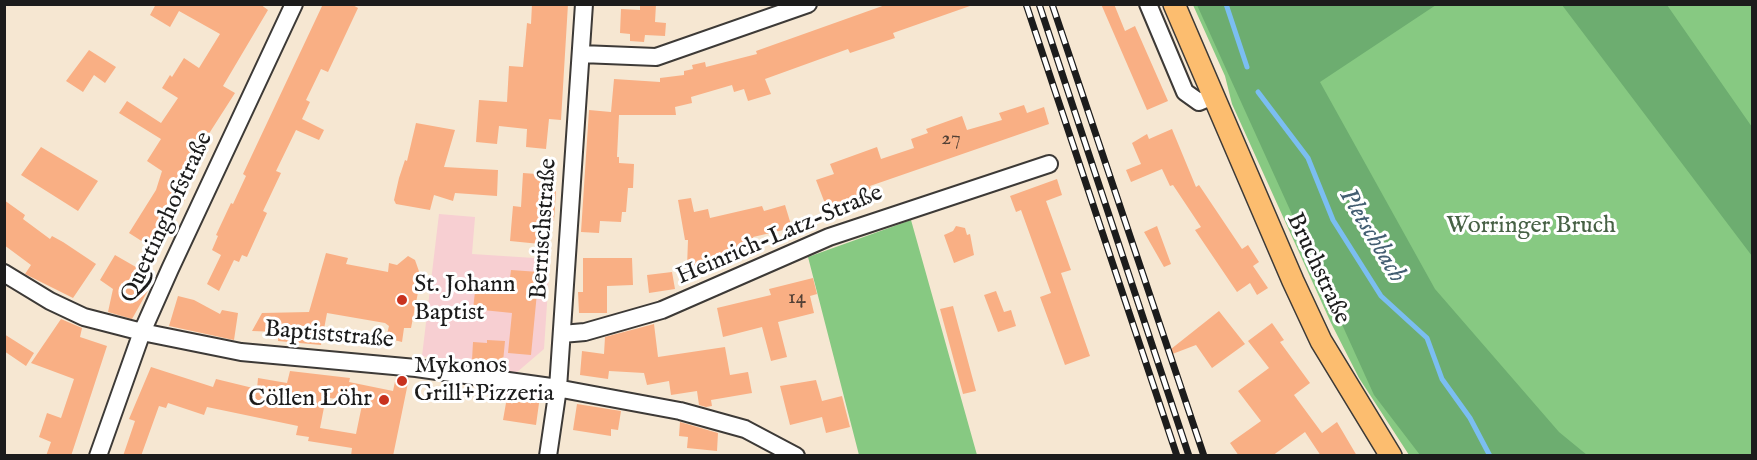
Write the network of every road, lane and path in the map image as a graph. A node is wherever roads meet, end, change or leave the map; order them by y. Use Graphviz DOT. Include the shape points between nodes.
graph roads {
  1 [pos="294,4"];
  2 [pos="584,4"];
  3 [pos="808,4"];
  4 [pos="1148,4"];
  5 [pos="1174,4"];
  6 [pos="581,54"];
  7 [pos="1213,96"];
  8 [pos="1049,164"];
  9 [pos="4,273"];
  10 [pos="142,332"];
  11 [pos="562,334"];
  12 [pos="558,388"];
  13 [pos="98,456"];
  14 [pos="548,456"];
  15 [pos="796,456"];
  16 [pos="1391,456"];
  1 -- 10 [label="street, Quettinghofstraße"];
  2 -- 6 [label="street, Berrischstraße"];
  3 -- 6 [label="street" via="656,57"];
  4 -- 7 [label="street" via="1185,92 1199,102"];
  5 -- 7 [label="main road, Bruchstraße"];
  6 -- 11 [label="street, Berrischstraße"];
  7 -- 16 [label="main road, Bruchstraße" via="1322,340"];
  8 -- 11 [label="street, Heinrich-Latz-Straße" via="829,237 662,310 585,332"];
  9 -- 10 [label="street, Baptiststraße" via="84,317"];
  10 -- 12 [label="street, Baptiststraße" via="241,352 416,368"];
  10 -- 13 [label="street, Quettinghofstraße"];
  11 -- 12 [label="street, Berrischstraße"];
  12 -- 14 [label="street, Berrischstraße"];
  12 -- 15 [label="street, Baptiststraße" via="720,420"];
}
